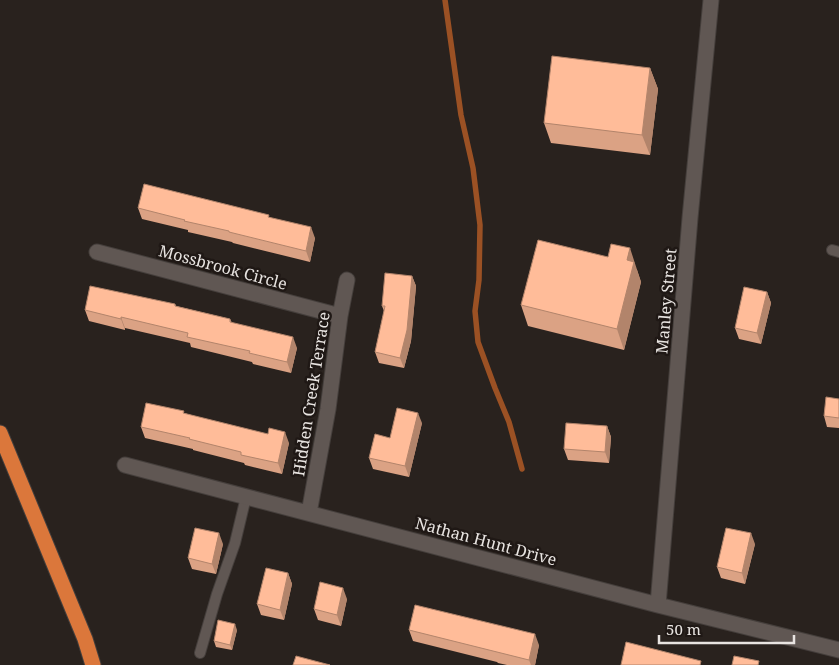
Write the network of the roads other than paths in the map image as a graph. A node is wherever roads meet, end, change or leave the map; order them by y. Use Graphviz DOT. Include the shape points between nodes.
graph roads {
  1 [pos="711,0"];
  2 [pos="97,252"];
  3 [pos="347,280"];
  4 [pos="340,316"];
  5 [pos="0,433"];
  6 [pos="125,466"];
  7 [pos="246,497"];
  8 [pos="309,513"];
  9 [pos="658,605"];
  10 [pos="839,650"];
  11 [pos="200,654"];
  12 [pos="93,665"];
  1 -- 9 [label="street, Manley Street"];
  2 -- 4 [label="street, Mossbrook Circle"];
  3 -- 4 [label="street, Hidden Creek Terrace"];
  4 -- 8 [label="street, Hidden Creek Terrace" via="328,410"];
  5 -- 12 [label="highway"];
  6 -- 7 [label="street, Nathan Hunt Drive"];
  7 -- 8 [label="street, Nathan Hunt Drive"];
  7 -- 11 [label="lane" via="236,543"];
  8 -- 9 [label="street, Nathan Hunt Drive"];
  9 -- 10 [label="street, Nathan Hunt Drive"];
}
